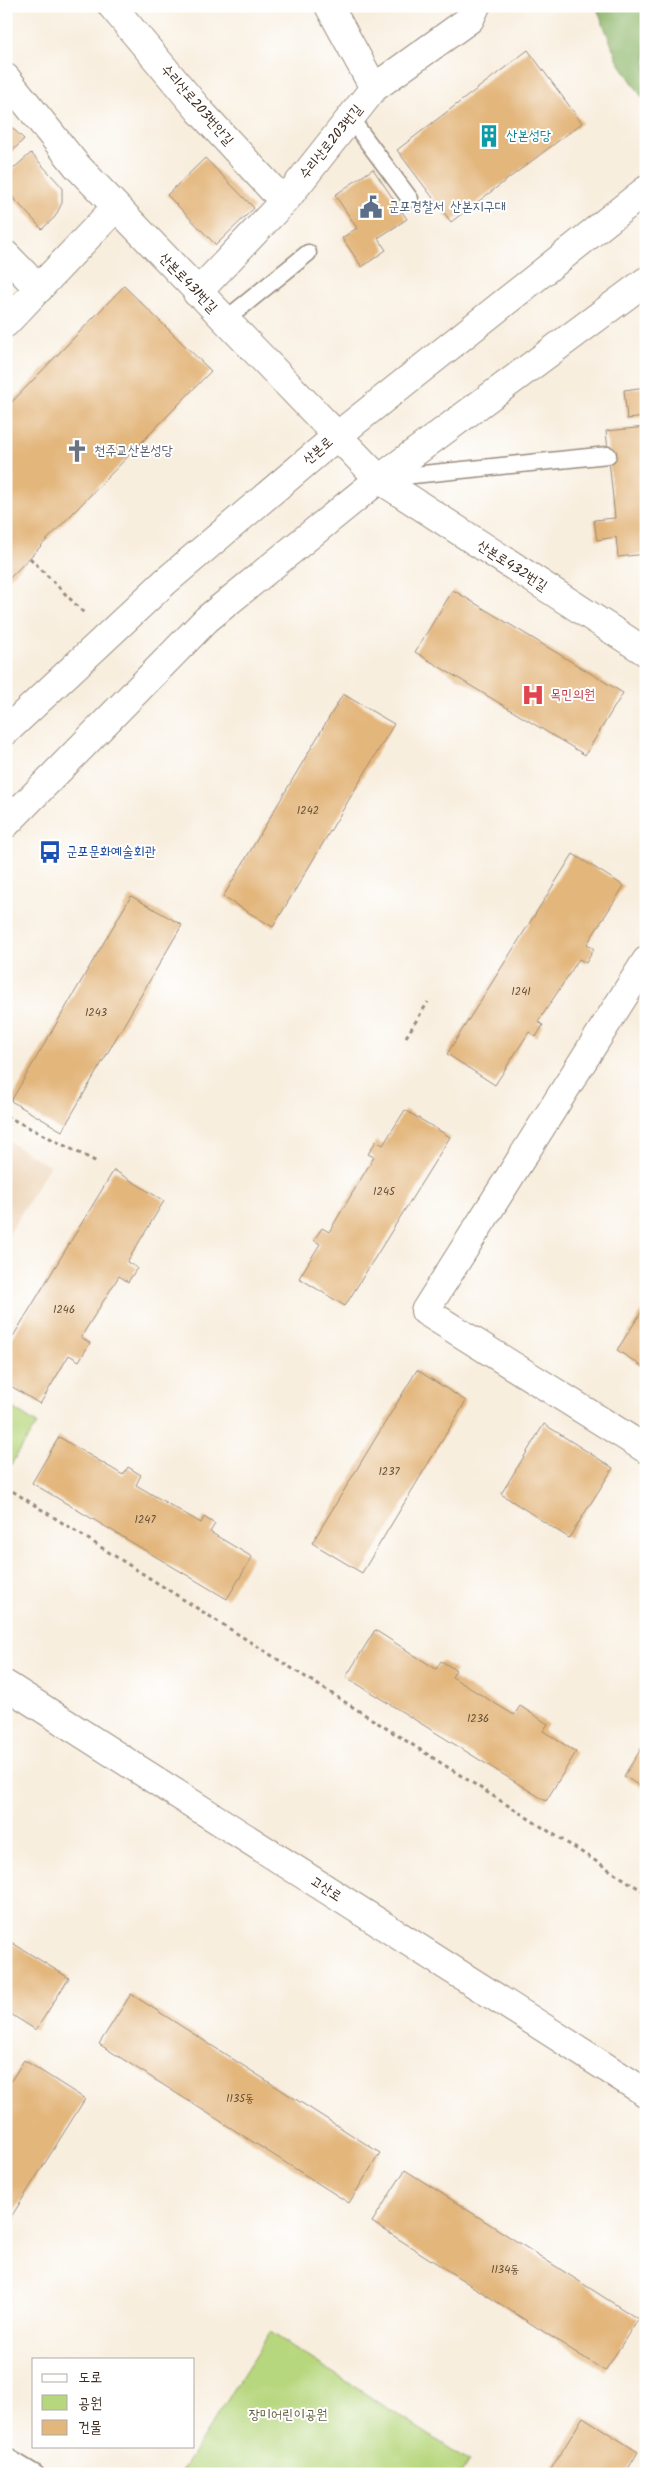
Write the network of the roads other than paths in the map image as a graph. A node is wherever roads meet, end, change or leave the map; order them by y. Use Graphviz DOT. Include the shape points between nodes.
graph roads {
  1 [pos="112,6"];
  2 [pos="329,6"];
  3 [pos="476,6"];
  4 [pos="6,78"];
  5 [pos="374,88"];
  6 [pos="350,118"];
  7 [pos="646,190"];
  8 [pos="287,198"];
  9 [pos="410,199"];
  10 [pos="116,207"];
  11 [pos="308,253"];
  12 [pos="6,255"];
  13 [pos="646,281"];
  14 [pos="39,289"];
  15 [pos="197,292"];
  16 [pos="224,321"];
  17 [pos="6,323"];
  18 [pos="337,436"];
  19 [pos="608,455"];
  20 [pos="379,479"];
  21 [pos="646,652"];
  22 [pos="6,731"];
  23 [pos="6,824"];
  24 [pos="646,961"];
  25 [pos="646,1449"];
  26 [pos="6,1685"];
  27 [pos="646,2093"];
  28 [pos="6,2456"];
  29 [pos="36,2474"];
  1 -- 8 [label="street, 수리산로203번안길" via="198,110 272,189"];
  2 -- 5 [label="street"];
  3 -- 5 [label="street, 수리산로203번길" via="470,18"];
  4 -- 10 [label="street, 산본로431번길" via="77,166"];
  5 -- 6 [label="street, 수리산로203번길"];
  6 -- 8 [label="street, 수리산로203번길"];
  6 -- 9 [label="lane"];
  7 -- 18 [label="street, 산본로"];
  8 -- 15 [label="street, 수리산로203번길"];
  10 -- 14 [label="street"];
  10 -- 15 [label="street, 산본로431번길"];
  11 -- 16 [label="lane"];
  12 -- 14 [label="street"];
  13 -- 20 [label="street"];
  14 -- 17 [label="street"];
  15 -- 16 [label="street, 산본로431번길"];
  16 -- 18 [label="street, 산본로431번길"];
  18 -- 20 [label="street, 산본로431번길"];
  18 -- 22 [label="street, 산본로" via="165,582"];
  19 -- 20 [label="lane"];
  20 -- 21 [label="street, 산본로432번길"];
  20 -- 23 [label="street" via="207,619"];
  24 -- 25 [label="street" via="425,1311"];
  26 -- 27 [label="street, 고산로"];
  28 -- 29 [label="lane"];
}
